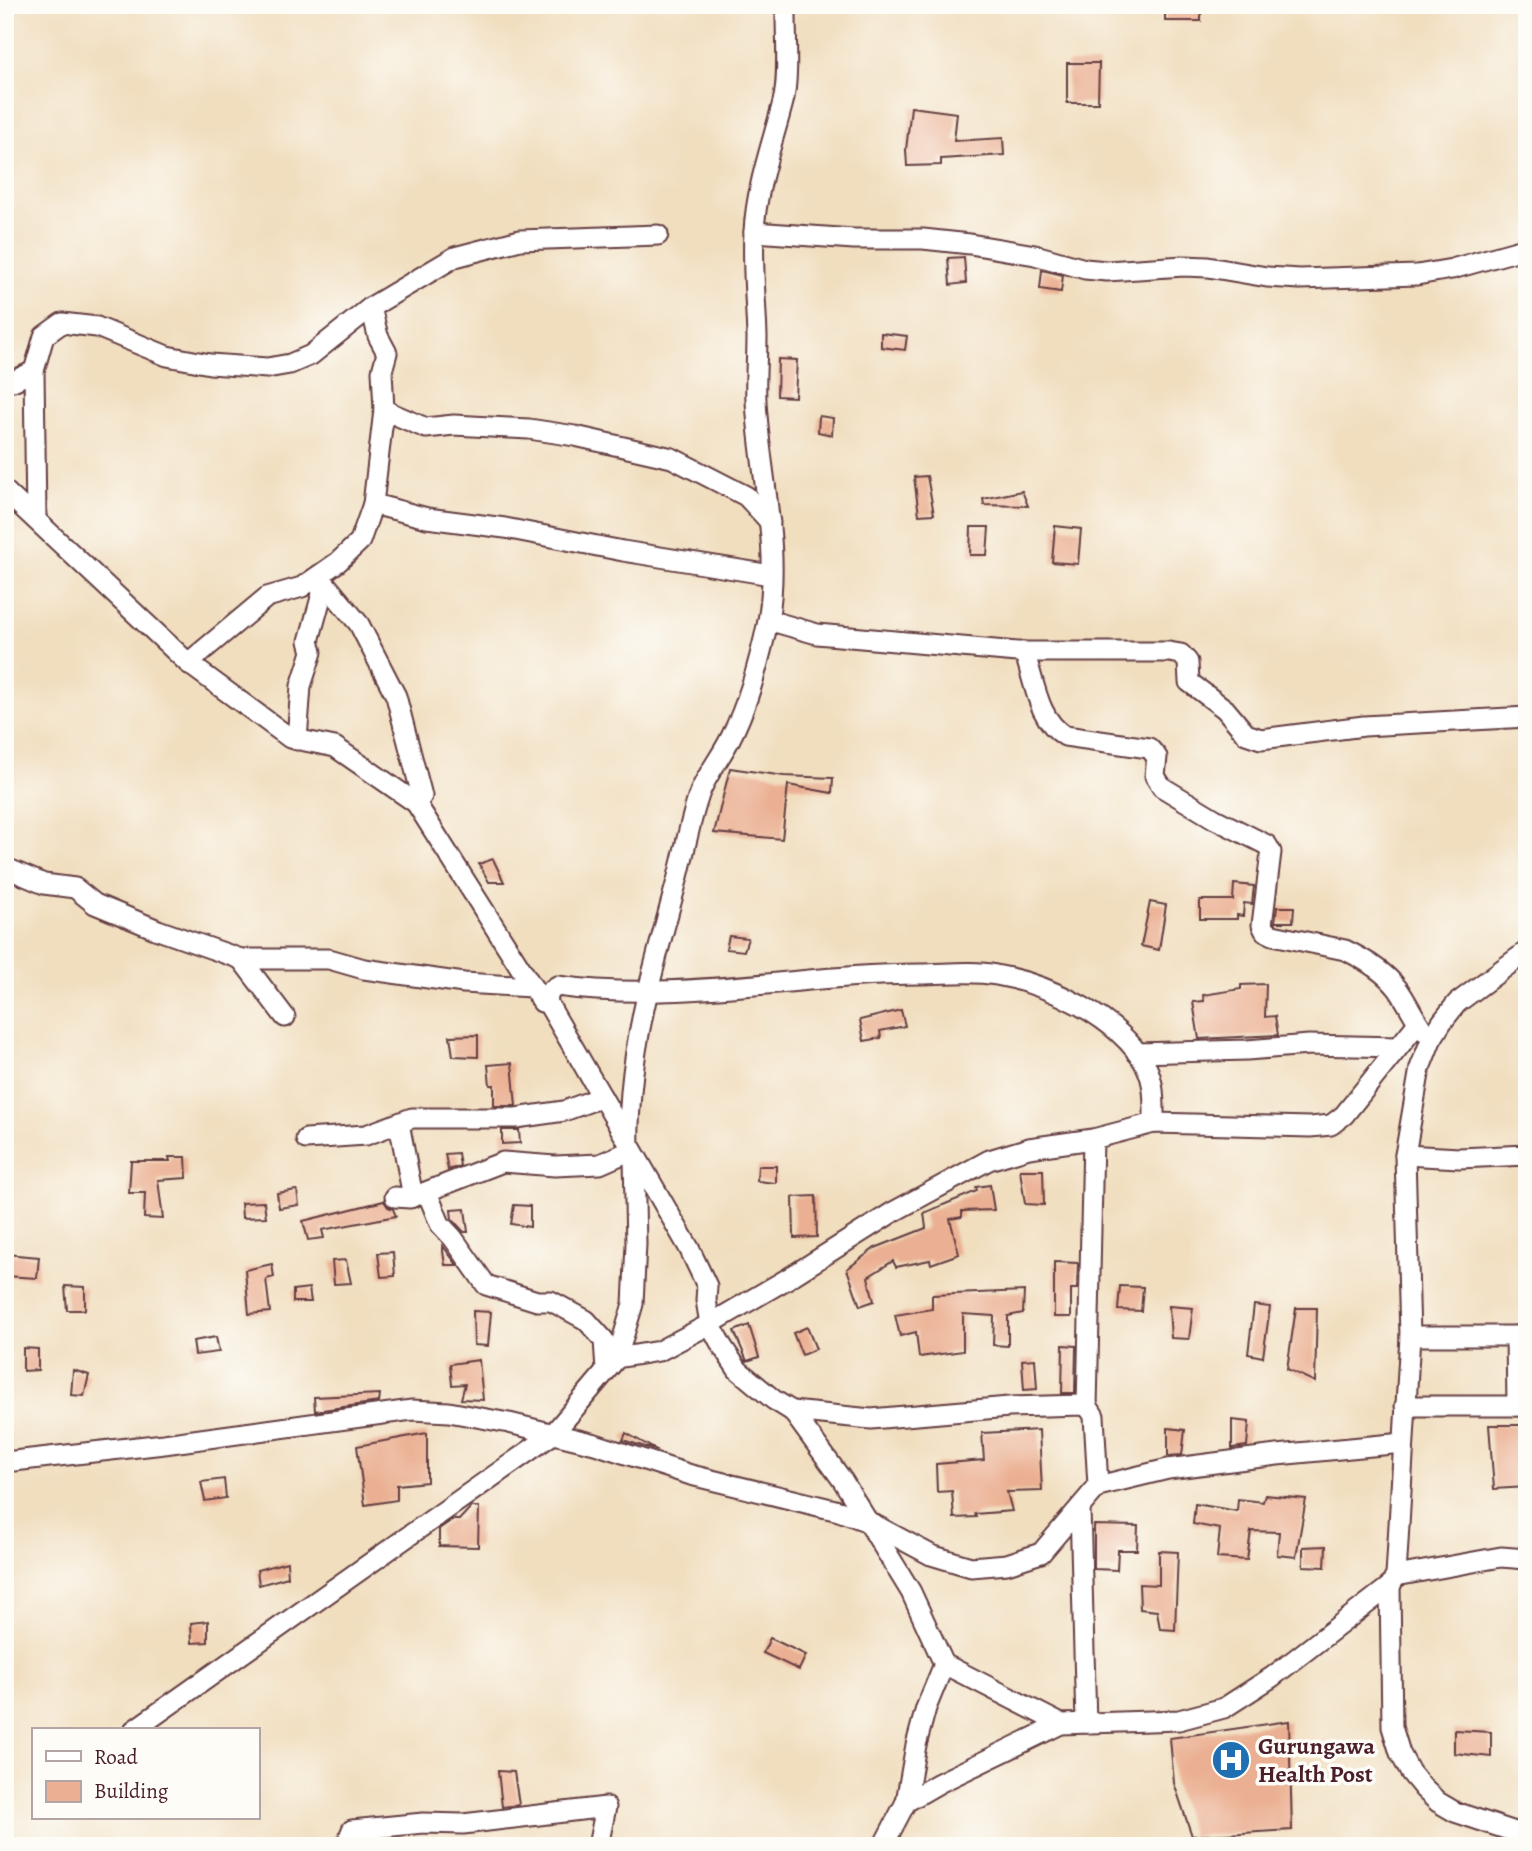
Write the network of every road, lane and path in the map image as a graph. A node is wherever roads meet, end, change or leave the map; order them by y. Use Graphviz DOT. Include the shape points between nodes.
graph roads {
  1 [pos="785,5"];
  2 [pos="754,232"];
  3 [pos="658,235"];
  4 [pos="1527,248"];
  5 [pos="371,307"];
  6 [pos="34,376"];
  7 [pos="9,380"];
  8 [pos="384,410"];
  9 [pos="5,491"];
  10 [pos="373,504"];
  11 [pos="36,518"];
  12 [pos="770,522"];
  13 [pos="771,575"];
  14 [pos="319,576"];
  15 [pos="768,620"];
  16 [pos="1024,652"];
  17 [pos="188,663"];
  18 [pos="1527,718"];
  19 [pos="297,740"];
  20 [pos="416,803"];
  21 [pos="5,870"];
  22 [pos="1527,951"];
  23 [pos="242,960"];
  24 [pos="532,987"];
  25 [pos="647,992"];
  26 [pos="547,1002"];
  27 [pos="285,1017"];
  28 [pos="1418,1023"];
  29 [pos="1431,1040"];
  30 [pos="1398,1047"];
  31 [pos="1136,1053"];
  32 [pos="602,1097"];
  33 [pos="400,1123"];
  34 [pos="1154,1123"];
  35 [pos="306,1139"];
  36 [pos="1093,1139"];
  37 [pos="632,1149"];
  38 [pos="1405,1155"];
  39 [pos="1527,1155"];
  40 [pos="412,1195"];
  41 [pos="710,1324"];
  42 [pos="1410,1336"];
  43 [pos="1522,1336"];
  44 [pos="611,1364"];
  45 [pos="1405,1406"];
  46 [pos="1522,1406"];
  47 [pos="1087,1407"];
  48 [pos="792,1411"];
  49 [pos="553,1434"];
  50 [pos="1403,1443"];
  51 [pos="5,1462"];
  52 [pos="1098,1486"];
  53 [pos="1080,1509"];
  54 [pos="871,1522"];
  55 [pos="1527,1559"];
  56 [pos="1393,1581"];
  57 [pos="944,1664"];
  58 [pos="1086,1723"];
  59 [pos="1061,1724"];
  60 [pos="137,1728"];
  61 [pos="906,1802"];
  62 [pos="1527,1836"];
  63 [pos="347,1842"];
  64 [pos="598,1846"];
  65 [pos="883,1846"];
  1 -- 2 [label="street" via="784,100"];
  2 -- 4 [label="street" via="970,244 1107,271 1184,266 1300,279 1417,275"];
  2 -- 12 [label="street" via="756,400"];
  3 -- 5 [label="street" via="520,240 455,257"];
  5 -- 6 [label="street" via="311,355 267,368 167,356 97,327 62,323 44,336"];
  5 -- 8 [label="street" via="387,353 382,372"];
  6 -- 7 [label="street"];
  6 -- 11 [label="street"];
  8 -- 10 [label="street"];
  8 -- 12 [label="street" via="426,428 529,429 671,458 746,496"];
  9 -- 11 [label="street"];
  10 -- 13 [label="street" via="427,518"];
  10 -- 14 [label="street" via="360,541"];
  11 -- 17 [label="street"];
  12 -- 13 [label="street"];
  13 -- 15 [label="street"];
  14 -- 17 [label="street" via="302,587 267,597"];
  14 -- 19 [label="street" via="322,594 309,641 313,652 302,686"];
  14 -- 20 [label="street" via="359,624 396,696 422,796"];
  15 -- 16 [label="street" via="830,636"];
  15 -- 25 [label="street" via="739,720 700,794"];
  16 -- 18 [label="street" via="1181,654 1188,662 1189,682 1224,709 1246,734 1261,739 1364,726"];
  16 -- 28 [label="street" via="1040,704 1055,731 1149,748 1157,757 1155,776 1162,787 1267,845 1271,852 1265,931 1356,955 1396,987"];
  17 -- 19 [label="street"];
  19 -- 20 [label="street" via="335,747"];
  20 -- 24 [label="street"];
  21 -- 23 [label="street" via="44,884 75,888 95,904"];
  22 -- 29 [label="street" via="1457,1003"];
  23 -- 24 [label="street" via="329,959 365,969 464,983"];
  23 -- 27 [label="street"];
  24 -- 26 [label="street" via="542,1002"];
  25 -- 26 [label="street" via="557,986"];
  25 -- 31 [label="street" via="871,974 994,974 1063,996 1094,1013"];
  25 -- 37 [label="street" via="633,1074 628,1131"];
  26 -- 32 [label="street"];
  28 -- 29 [label="street"];
  28 -- 30 [label="street"];
  29 -- 38 [label="street" via="1420,1069"];
  30 -- 31 [label="street" via="1308,1045"];
  30 -- 34 [label="street" via="1332,1125"];
  31 -- 34 [label="street" via="1153,1085"];
  32 -- 33 [label="street" via="565,1111 516,1118 412,1118"];
  32 -- 37 [label="street"];
  33 -- 35 [label="street" via="366,1135"];
  33 -- 40 [label="street"];
  34 -- 36 [label="street"];
  36 -- 41 [label="street" via="1030,1148 989,1160 893,1212"];
  36 -- 47 [label="street"];
  37 -- 40 [label="street" via="600,1164 503,1162"];
  37 -- 41 [label="street" via="707,1286"];
  37 -- 44 [label="street" via="633,1304"];
  38 -- 39 [label="street"];
  38 -- 42 [label="street"];
  40 -- 44 [label="street" via="453,1238 486,1285 551,1301 586,1320 604,1340"];
  41 -- 44 [label="street" via="659,1351"];
  41 -- 48 [label="street" via="738,1370"];
  42 -- 43 [label="street"];
  42 -- 45 [label="street"];
  43 -- 46 [label="street"];
  44 -- 49 [label="street"];
  45 -- 46 [label="street"];
  45 -- 50 [label="street"];
  47 -- 48 [label="street" via="1009,1407 871,1419"];
  47 -- 52 [label="street" via="1094,1416"];
  48 -- 54 [label="street"];
  49 -- 51 [label="street" via="449,1412 412,1410"];
  49 -- 54 [label="street"];
  49 -- 60 [label="street"];
  50 -- 52 [label="street" via="1168,1469"];
  50 -- 56 [label="street"];
  52 -- 53 [label="street"];
  53 -- 54 [label="street" via="1041,1553 988,1567 971,1567 931,1555"];
  53 -- 58 [label="street"];
  54 -- 57 [label="street" via="911,1592"];
  55 -- 56 [label="street" via="1501,1557"];
  56 -- 58 [label="street" via="1272,1677 1224,1708 1180,1720"];
  56 -- 62 [label="street" via="1392,1727 1400,1753 1410,1772 1438,1802"];
  57 -- 59 [label="street"];
  57 -- 61 [label="street" via="926,1708"];
  58 -- 59 [label="street"];
  59 -- 61 [label="street"];
  61 -- 65 [label="street"];
  63 -- 64 [label="street" via="352,1830 463,1824 606,1807"];
}
